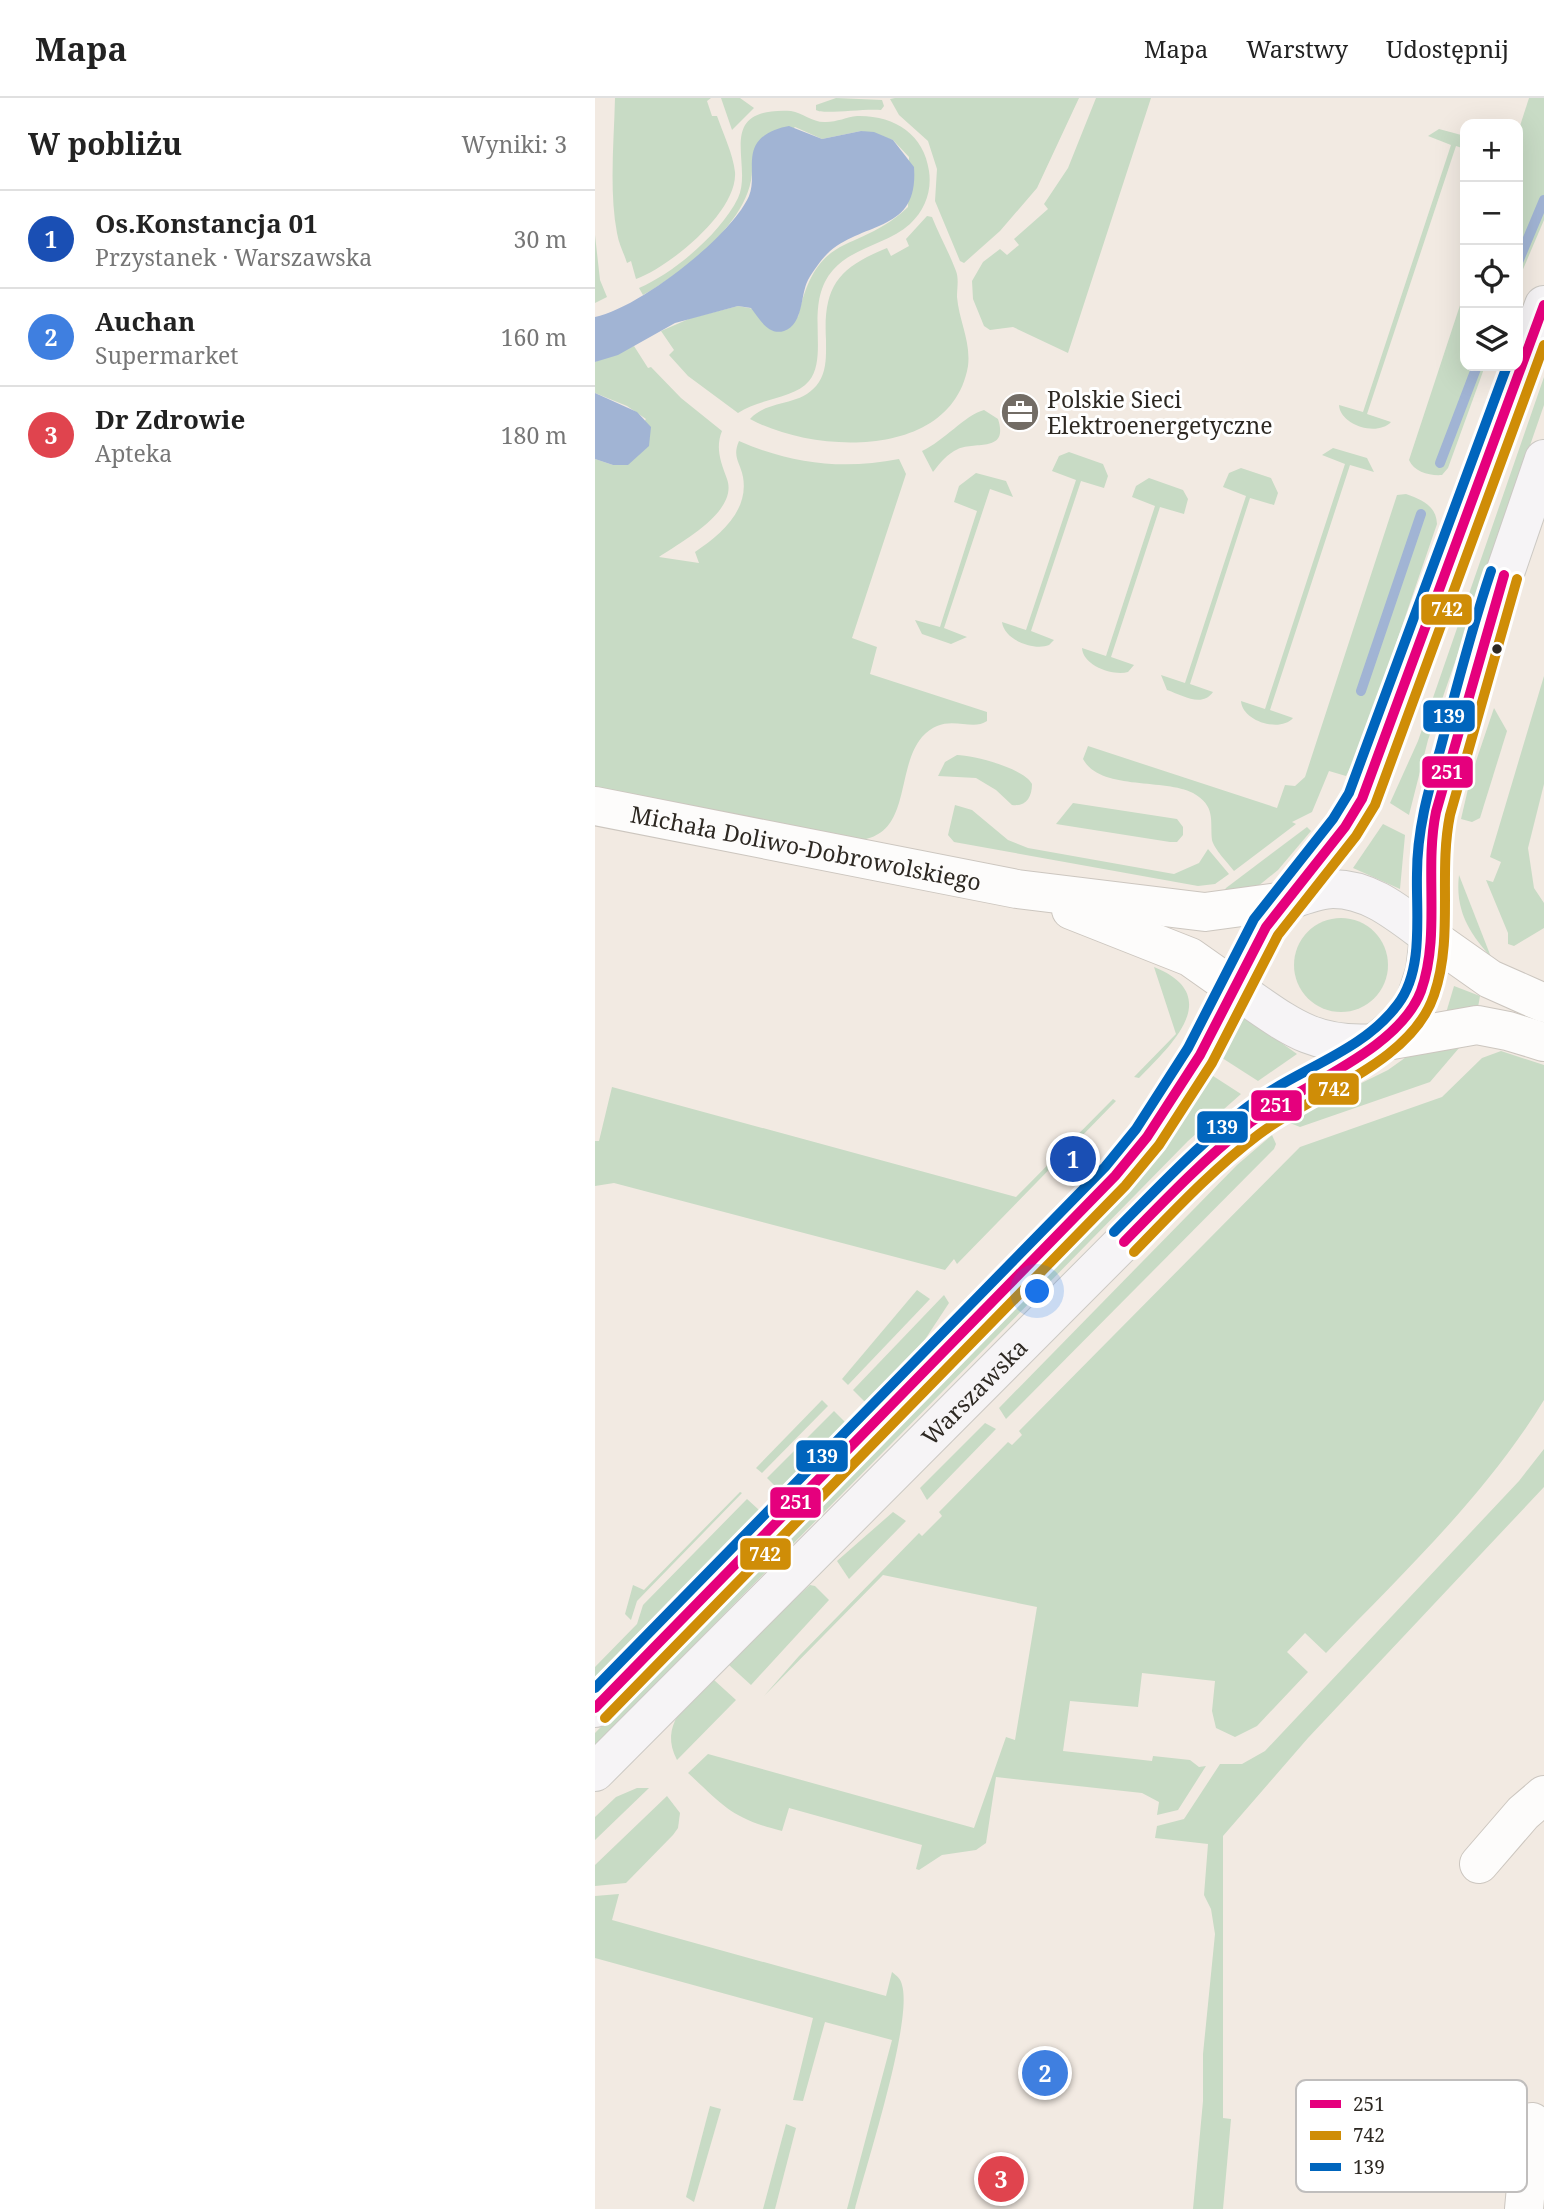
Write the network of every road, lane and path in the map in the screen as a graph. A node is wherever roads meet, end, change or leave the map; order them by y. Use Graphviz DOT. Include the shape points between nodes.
graph roads {
  1 [pos="1544,304"];
  2 [pos="1544,459"];
  3 [pos="595,806"];
  4 [pos="1017,889"];
  5 [pos="1286,901"];
  6 [pos="1429,936"];
  7 [pos="1234,988"];
  8 [pos="1544,1003"];
  9 [pos="1544,1042"];
  10 [pos="1375,1043"];
  11 [pos="595,1708"];
  12 [pos="595,1772"];
  13 [pos="1544,1795"];
  14 [pos="1479,1864"];
  15 [pos="1532,2122"];
  16 [pos="1527,2176"];
  1 -- 5 [label="main road" via="1362,799"];
  2 -- 6 [label="main road" via="1484,634 1433,831"];
  3 -- 4 [label="street, Michała Doliwo-Dobrowolskiego"];
  4 -- 5 [label="street, Michała Doliwo-Dobrowolskiego" via="1205,912"];
  4 -- 7 [label="street, Michała Doliwo-Dobrowolskiego" via="1182,953"];
  5 -- 6 [label="main road" via="1331,889 1353,891 1382,902"];
  5 -- 7 [label="main road" via="1266,927"];
  6 -- 8 [label="street" via="1490,979"];
  6 -- 10 [label="main road" via="1425,971 1413,1008"];
  7 -- 10 [label="main road" via="1318,1040 1345,1045"];
  7 -- 11 [label="main road, Warszawska" via="1174,1098 1115,1176"];
  9 -- 10 [label="street, Warszawska" via="1477,1025"];
  10 -- 12 [label="main road, Warszawska" via="1266,1110 1207,1158"];
  13 -- 14 [label="street"];
  15 -- 16 [label="street"];
}
